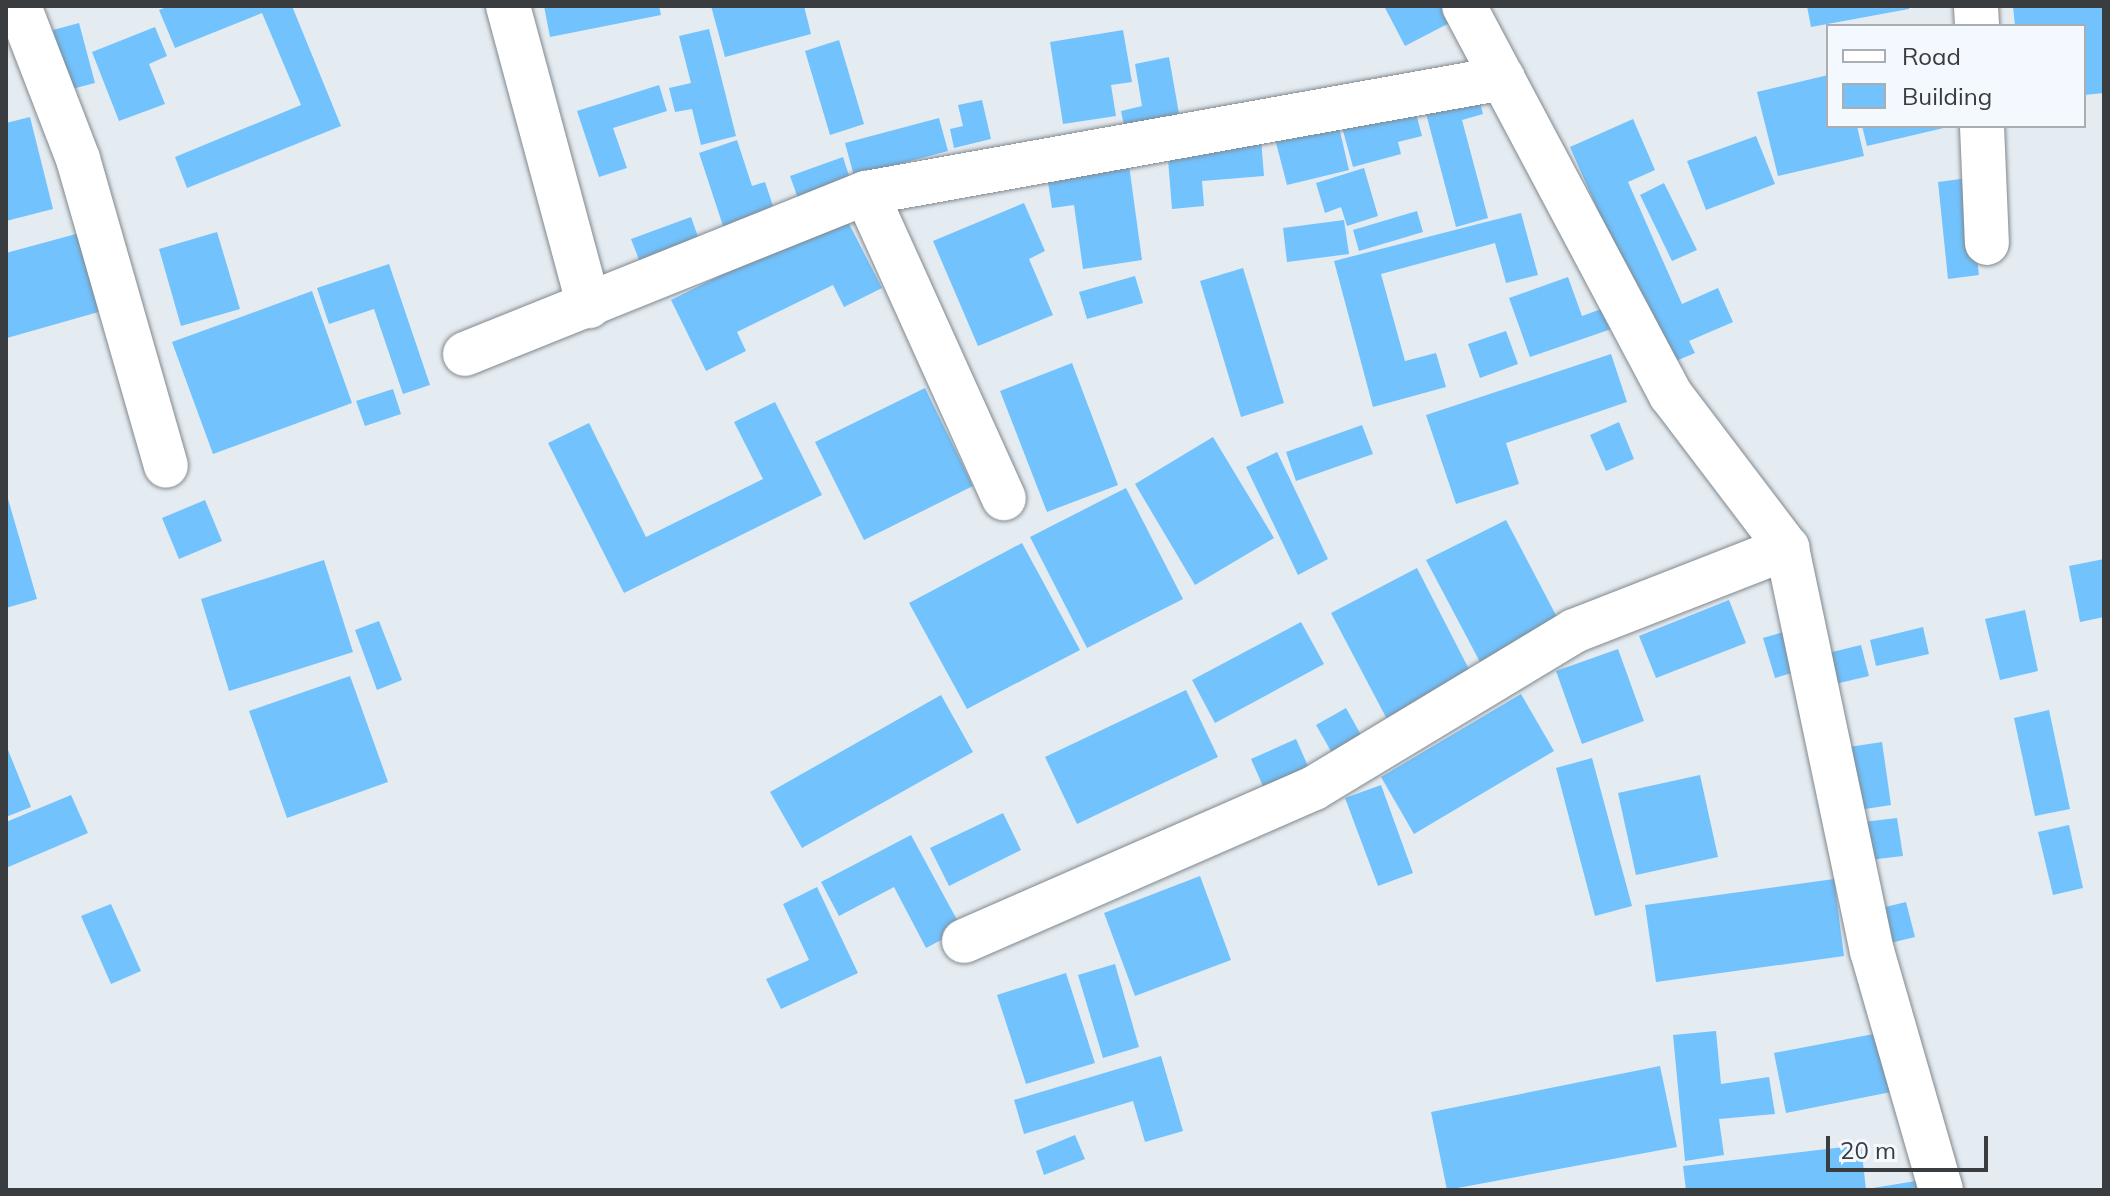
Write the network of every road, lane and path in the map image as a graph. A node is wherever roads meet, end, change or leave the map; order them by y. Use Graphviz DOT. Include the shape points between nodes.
graph roads {
  1 [pos="19,6"];
  2 [pos="508,6"];
  3 [pos="1464,6"];
  4 [pos="1503,78"];
  5 [pos="1982,128"];
  6 [pos="866,193"];
  7 [pos="1987,243"];
  8 [pos="589,306"];
  9 [pos="465,354"];
  10 [pos="166,466"];
  11 [pos="1004,498"];
  12 [pos="1787,548"];
  13 [pos="964,941"];
  14 [pos="1941,1190"];
  1 -- 10 [label="street" via="78,159"];
  2 -- 8 [label="street"];
  3 -- 4 [label="street"];
  4 -- 6 [label="street"];
  4 -- 12 [label="street" via="1671,395"];
  5 -- 7 [label="street"];
  6 -- 8 [label="street"];
  6 -- 11 [label="street"];
  8 -- 9 [label="street"];
  12 -- 13 [label="street" via="1574,631 1314,788"];
  12 -- 14 [label="street" via="1872,951"];
}
